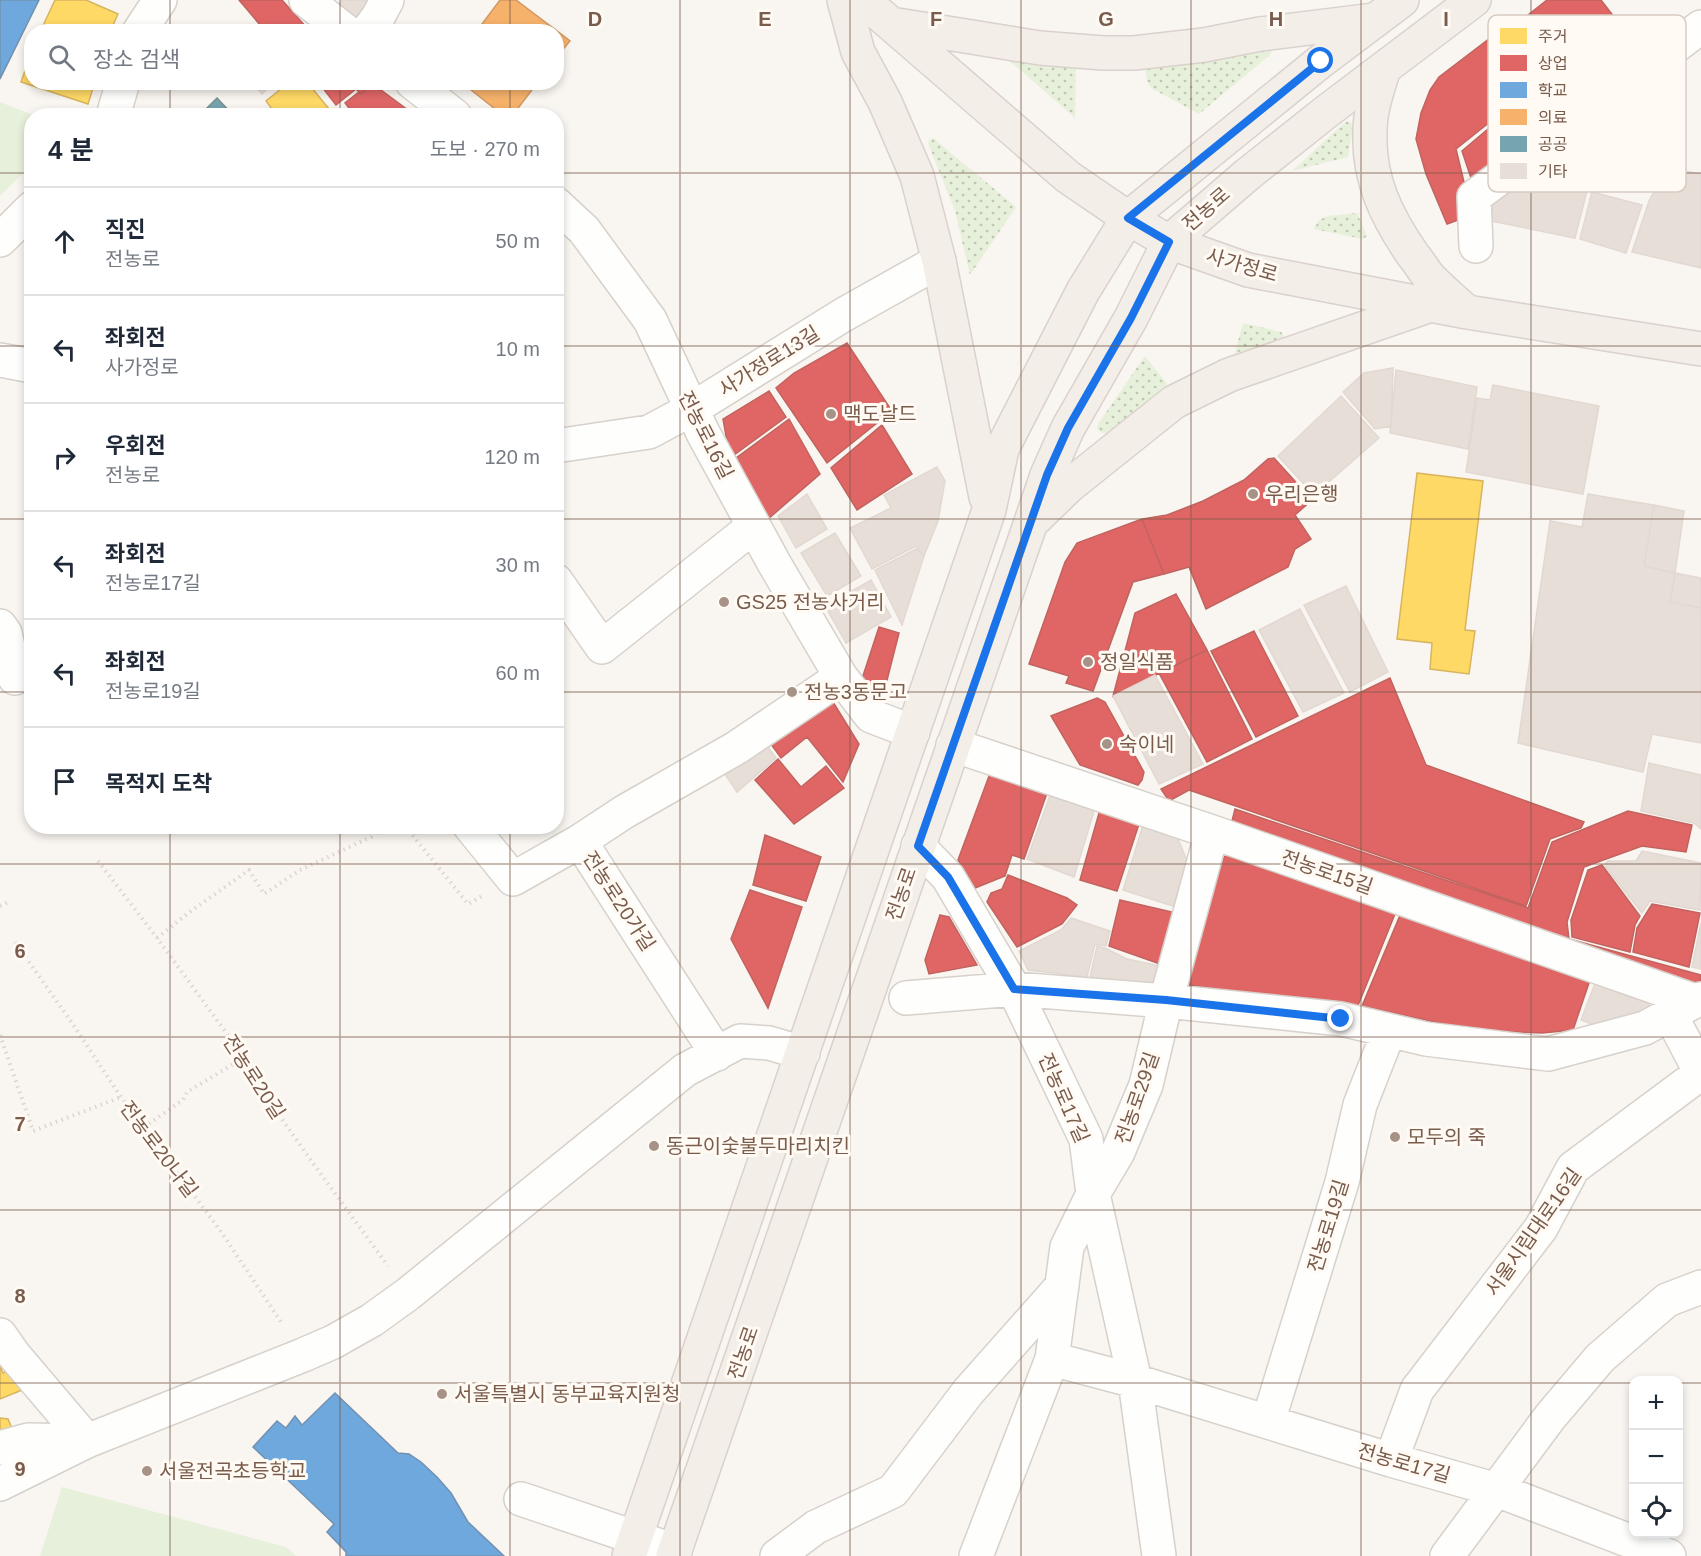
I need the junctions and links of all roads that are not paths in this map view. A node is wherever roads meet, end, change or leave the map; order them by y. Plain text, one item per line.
1 (160, 0) edge
2 (306, 0) edge
3 (387, 0) edge
4 (844, 0) edge
5 (863, 0) edge
6 (1402, 0) edge
7 (1474, 0) edge
8 (1376, 20) junction
9 (144, 24) edge
10 (337, 24) edge
11 (373, 24) edge
12 (891, 24) junction
13 (1701, 27) edge
14 (1686, 38) edge
15 (1384, 68) junction
16 (121, 90) edge
17 (422, 90) edge
18 (115, 108) edge
19 (444, 108) edge
20 (1488, 187) edge
21 (564, 211) edge
22 (24, 216) edge
23 (1128, 218) junction
24 (0, 240) edge
25 (1169, 242) junction
26 (1476, 246) dead end
27 (939, 261) junction
28 (1430, 306) junction
29 (1467, 312) junction
30 (1701, 349) edge
31 (0, 360) edge
32 (24, 364) edge
33 (692, 409) junction
34 (564, 445) edge
35 (988, 510) junction
36 (1031, 522) junction
37 (754, 526) junction
38 (564, 592) edge
39 (0, 626) edge
40 (841, 677) junction
41 (16, 678) edge
42 (913, 732) junction
43 (953, 746) junction
44 (1212, 832) junction
45 (476, 834) edge
46 (580, 841) junction
47 (918, 846) junction
48 (1014, 989) junction
49 (906, 998) dead end
50 (1166, 1000) junction
51 (1689, 1005) edge
52 (1389, 1030) junction
53 (803, 1053) junction
54 (717, 1054) junction
55 (1701, 1073) edge
56 (1093, 1194) junction
57 (1062, 1286) junction
58 (1701, 1287) edge
59 (0, 1335) edge
60 (1052, 1359) junction
61 (1135, 1381) junction
62 (1268, 1422) junction
63 (87, 1441) junction
64 (0, 1449) edge
65 (1391, 1460) junction
66 (0, 1484) edge
67 (1497, 1490) junction
68 (521, 1499) dead end
69 (632, 1547) edge
70 (674, 1553) edge
71 (777, 1556) edge
72 (976, 1556) edge
73 (1159, 1556) edge
74 (1448, 1556) edge
75 (1670, 1556) edge

1 - 9 street
2 - 10 street
3 - 11 street
4 - 27 main road
5 - 12 main road, 사가정로
6 - 8 main road, 전농로
7 - 15 main road, 전농로
8 - 12 main road
8 - 23 main road, 전농로
12 - 23 main road, 사가정로
13 - 14 street
15 - 25 main road, 전농로
15 - 29 main road
16 - 18 street
17 - 19 street
20 - 26 street
21 - 33 street, 전농로16길
22 - 24 street
23 - 25 main road, 사가정로
23 - 35 main road, 전농로
25 - 28 main road, 사가정로
25 - 36 main road, 전농로
27 - 33 street, 사가정로13길
27 - 35 main road
28 - 29 main road, 사가정로
28 - 36 main road
29 - 30 main road, 사가정로
31 - 32 street
33 - 34 street, 사가정로13길
33 - 37 street, 전농로16길
35 - 42 main road, 전농로
36 - 43 main road, 전농로
37 - 38 street
37 - 40 street, 전농로16길
39 - 41 street
40 - 42 street, 전농로16길
40 - 46 street
42 - 53 main road, 전농로
43 - 44 street, 전농로15길
43 - 47 main road, 전농로
44 - 50 street, 전농로29길
44 - 51 street, 전농로15길
45 - 46 street, 전농로20가길
46 - 54 street, 전농로20가길
47 - 48 street, 전농로17길
47 - 70 main road, 전농로
48 - 49 street
48 - 50 street
48 - 56 street, 전농로17길
50 - 52 street
50 - 56 street, 전농로29길
51 - 52 street
51 - 55 street
52 - 62 street, 전농로19길
53 - 54 street
53 - 69 main road, 전농로
54 - 63 street
55 - 65 street, 서울시립대로16길
56 - 57 street, 전농로29길
56 - 61 street, 전농로17길
57 - 60 street, 전농로29길
57 - 71 street
58 - 67 street
59 - 63 street
60 - 61 street
60 - 72 street, 전농로29길
61 - 62 street, 전농로17길
61 - 73 street, 전농로17길
62 - 65 street, 전농로17길
63 - 64 street
63 - 66 street
65 - 67 street, 전농로17길
67 - 74 street
67 - 75 street, 전농로17길
68 - 69 street
69 - 70 street

